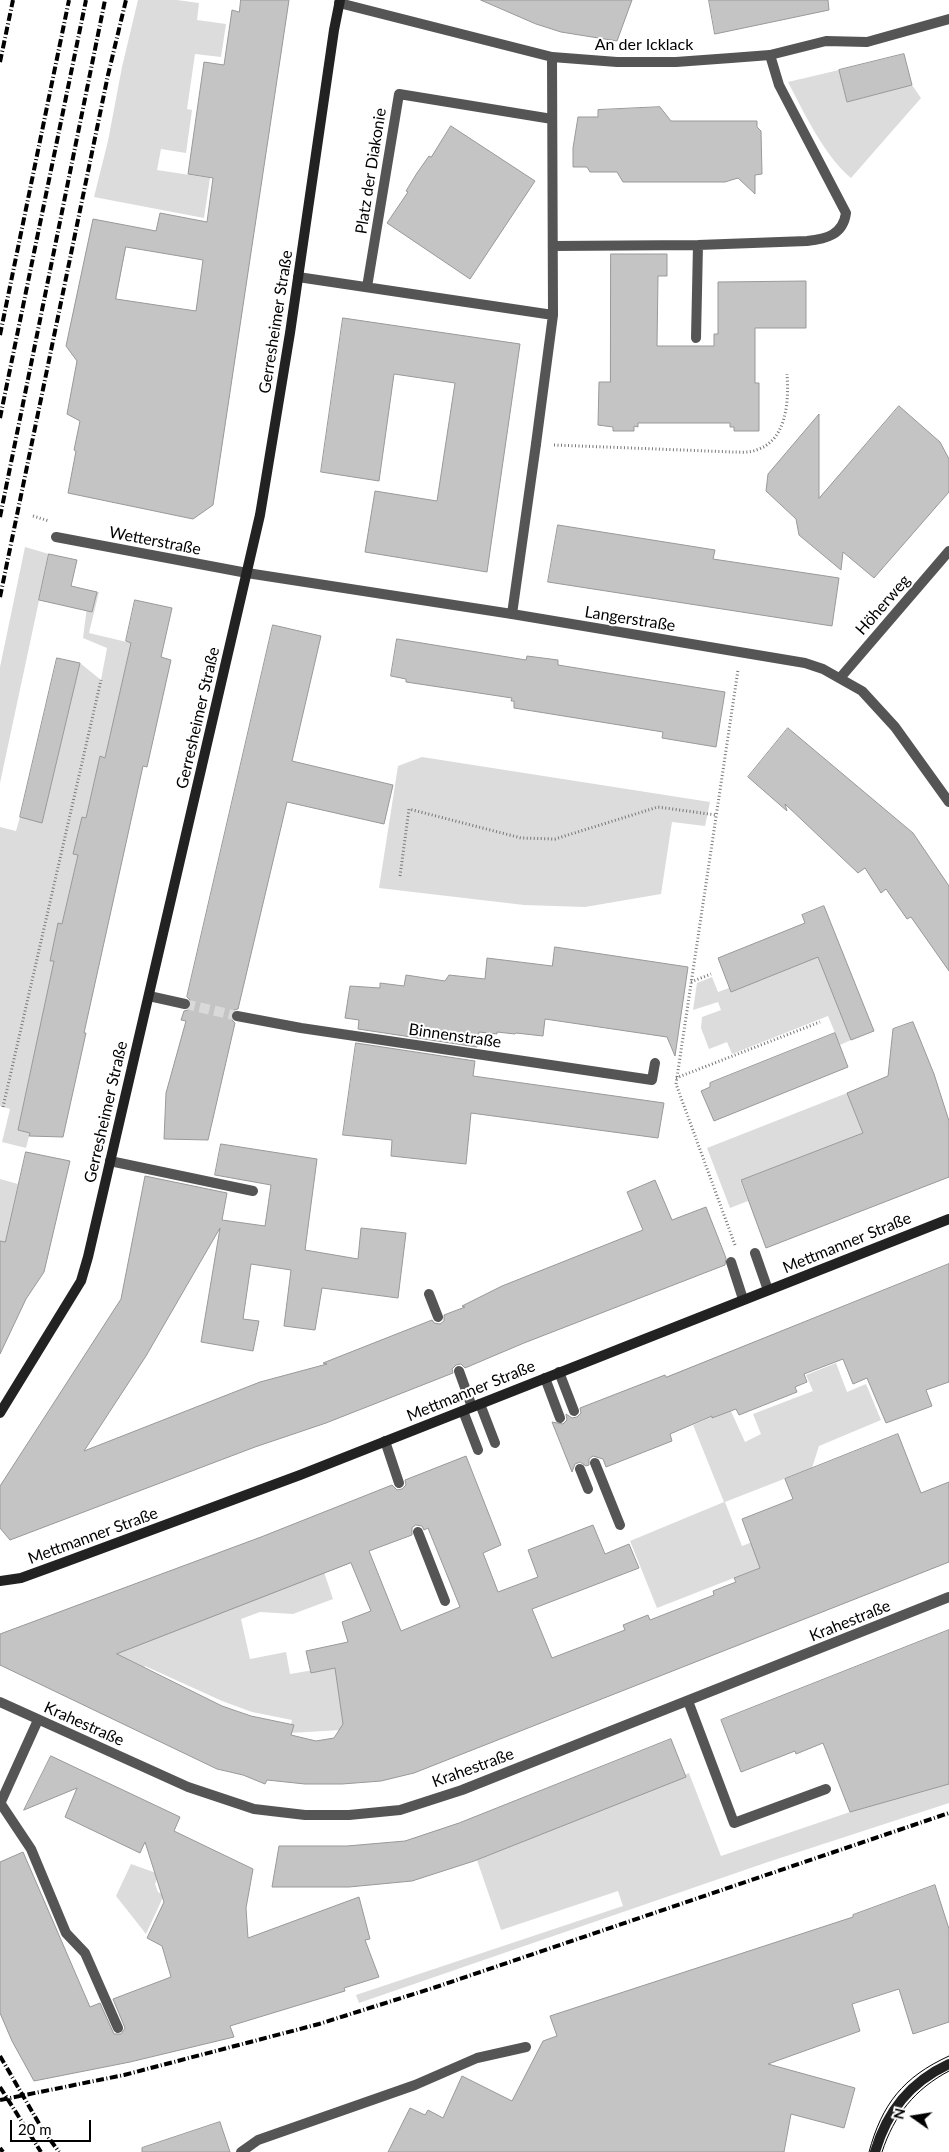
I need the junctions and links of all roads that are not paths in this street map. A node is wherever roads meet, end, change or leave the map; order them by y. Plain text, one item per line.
1 (340, 2) edge
2 (949, 18) edge
3 (770, 55) junction
4 (552, 57) junction
5 (552, 119) junction
6 (698, 245) junction
7 (553, 246) junction
8 (298, 277) junction
9 (367, 287) junction
10 (553, 315) junction
11 (696, 338) dead end
12 (56, 537) dead end
13 (949, 551) edge
14 (247, 573) junction
15 (512, 614) junction
16 (840, 678) junction
17 (949, 802) edge
18 (149, 996) junction
19 (185, 1004) tunnel mouth
20 (237, 1016) tunnel mouth
21 (655, 1063) dead end
22 (110, 1161) junction
23 (253, 1190) dead end
24 (949, 1219) edge
25 (755, 1253) dead end
26 (731, 1262) dead end
27 (768, 1290) junction
28 (429, 1294) dead end
29 (742, 1299) junction
30 (438, 1317) dead end
31 (459, 1371) dead end
32 (559, 1372) junction
33 (545, 1378) junction
34 (472, 1407) junction
35 (574, 1411) dead end
36 (0, 1413) edge
37 (560, 1418) dead end
38 (385, 1442) junction
39 (495, 1443) dead end
40 (478, 1450) dead end
41 (595, 1463) dead end
42 (580, 1469) dead end
43 (399, 1483) dead end
44 (588, 1489) dead end
45 (620, 1525) dead end
46 (418, 1532) dead end
47 (0, 1581) edge
48 (949, 1597) edge
49 (446, 1601) dead end
50 (0, 1702) edge
51 (688, 1702) junction
52 (38, 1720) junction
53 (826, 1790) dead end
54 (1, 1804) edge
55 (118, 2028) dead end
56 (526, 2047) dead end
57 (949, 2064) edge
58 (242, 2152) edge
59 (875, 2152) edge

1 - 4 street, An der Icklack
1 - 8 street, Gerresheimer Straße
2 - 3 street, An der Icklack
3 - 4 street, An der Icklack
3 - 6 street
4 - 5 street
5 - 7 street
5 - 9 street, Platz der Diakonie
6 - 7 street
6 - 11 street
7 - 10 street
8 - 9 street
8 - 14 street, Gerresheimer Straße
9 - 10 street
10 - 15 street
12 - 14 street, Wetterstraße
13 - 16 street, Höherweg
14 - 15 street, Langerstraße
14 - 18 street, Gerresheimer Straße
15 - 16 street, Langerstraße
16 - 17 street, Langerstraße
18 - 19 street
18 - 22 street, Gerresheimer Straße
20 - 21 street, Binnenstraße
22 - 23 street
22 - 36 street, Gerresheimer Straße
24 - 27 street, Mettmanner Straße
25 - 27 street
26 - 29 street
27 - 29 street, Mettmanner Straße
28 - 30 street
29 - 32 street, Mettmanner Straße
31 - 34 street
32 - 33 street, Mettmanner Straße
32 - 35 street
33 - 34 street, Mettmanner Straße
33 - 37 street
34 - 38 street, Mettmanner Straße
34 - 39 street
34 - 40 street
38 - 43 street
38 - 47 street, Mettmanner Straße
41 - 45 street
42 - 44 street
46 - 49 street
48 - 51 street, Krahestraße
50 - 52 street, Krahestraße
51 - 52 street, Krahestraße
51 - 53 street
52 - 54 street
54 - 55 street
56 - 58 street
57 - 59 street

